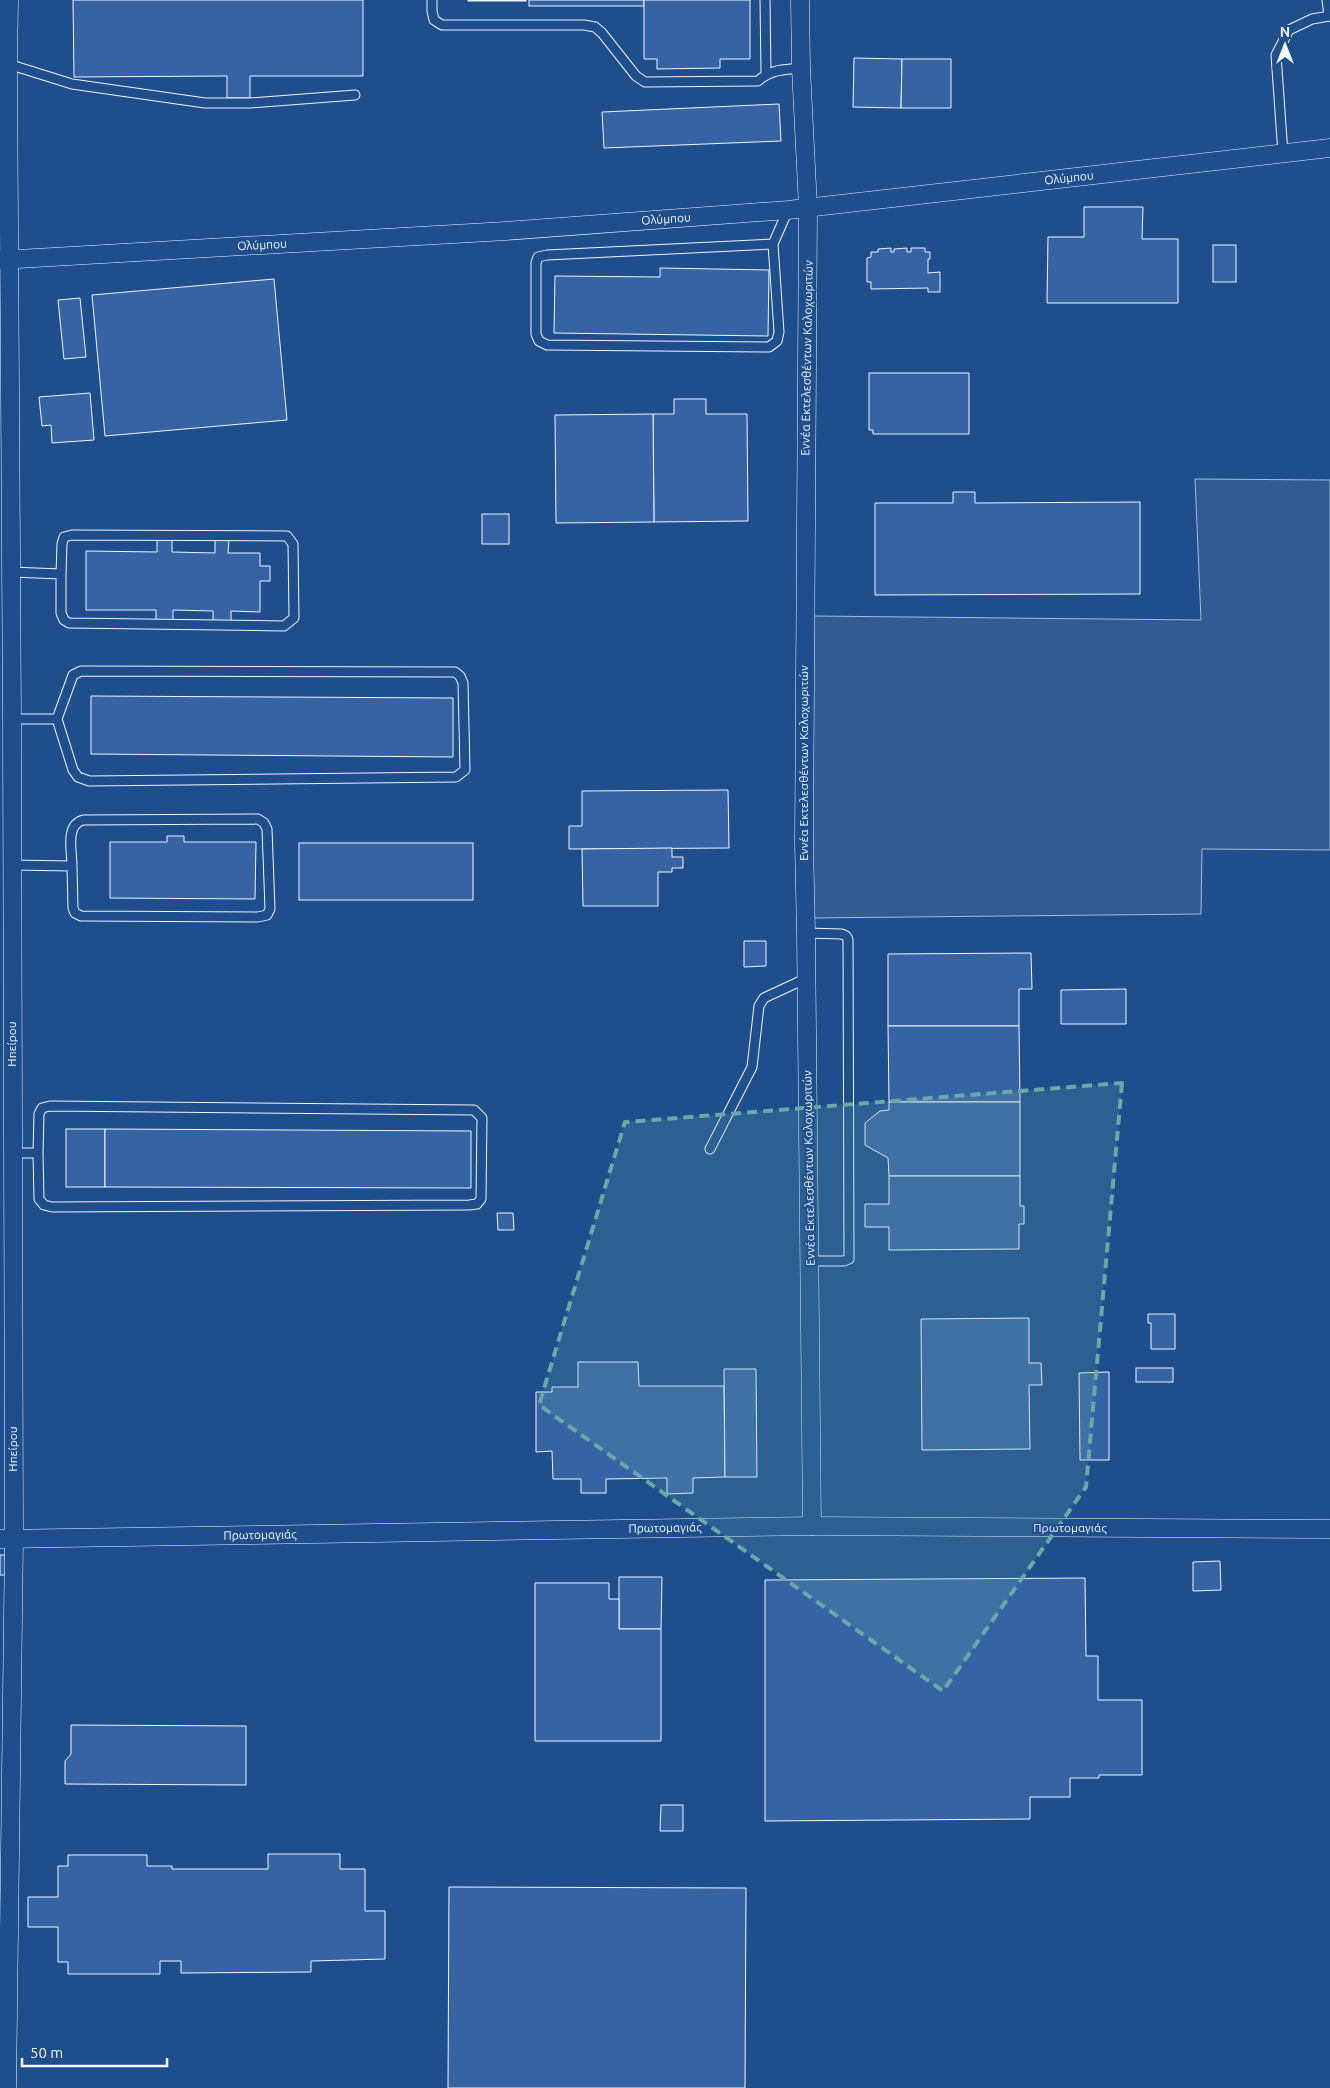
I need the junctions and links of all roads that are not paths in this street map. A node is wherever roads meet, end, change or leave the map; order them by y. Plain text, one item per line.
1 (10, 0) edge
2 (432, 0) edge
3 (765, 0) edge
4 (800, 0) edge
5 (1327, 0) edge
6 (1329, 16) edge
7 (8, 64) junction
8 (801, 68) junction
9 (766, 73) junction
10 (355, 95) dead end
11 (1330, 148) edge
12 (1283, 155) junction
13 (808, 207) junction
14 (788, 210) junction
15 (774, 244) junction
16 (4, 260) edge
17 (10, 572) junction
18 (61, 574) junction
19 (12, 719) junction
20 (57, 719) junction
21 (6, 807) edge
22 (12, 865) junction
23 (72, 866) junction
24 (806, 933) junction
25 (807, 978) junction
26 (710, 1149) dead end
27 (12, 1153) junction
28 (38, 1154) junction
29 (810, 1261) junction
30 (812, 1526) junction
31 (1330, 1529) edge
32 (7, 1539) edge
33 (7, 2088) edge

1 - 7 street, Ηπείρου
2 - 9 lane
3 - 9 lane
4 - 8 street, Εννέα Εκτελεσθέντων Καλοχωριτών
5 - 6 lane
6 - 12 lane
7 - 10 lane
7 - 16 street, Ηπείρου
8 - 9 lane
8 - 13 street, Εννέα Εκτελεσθέντων Καλοχωριτών
11 - 12 street, Ολύμπου
12 - 13 street, Ολύμπου
13 - 14 street, Ολύμπου
13 - 24 street, Εννέα Εκτελεσθέντων Καλοχωριτών
14 - 15 lane
14 - 16 street, Ολύμπου
15 - 15 lane
16 - 17 street, Ηπείρου
17 - 18 lane
17 - 19 street, Ηπείρου
18 - 18 lane
19 - 20 lane
19 - 21 street, Ηπείρου
20 - 20 lane
21 - 22 street, Ηπείρου
22 - 23 lane
22 - 27 street, Ηπείρου
23 - 23 lane
24 - 25 street, Εννέα Εκτελεσθέντων Καλοχωριτών
24 - 29 lane
25 - 26 lane
25 - 29 street, Εννέα Εκτελεσθέντων Καλοχωριτών
27 - 28 lane
27 - 32 street, Ηπείρου
28 - 28 lane
29 - 30 street, Εννέα Εκτελεσθέντων Καλοχωριτών
30 - 31 street, Πρωτομαγιάς
30 - 32 street, Πρωτομαγιάς
32 - 33 street, Ηπείρου

